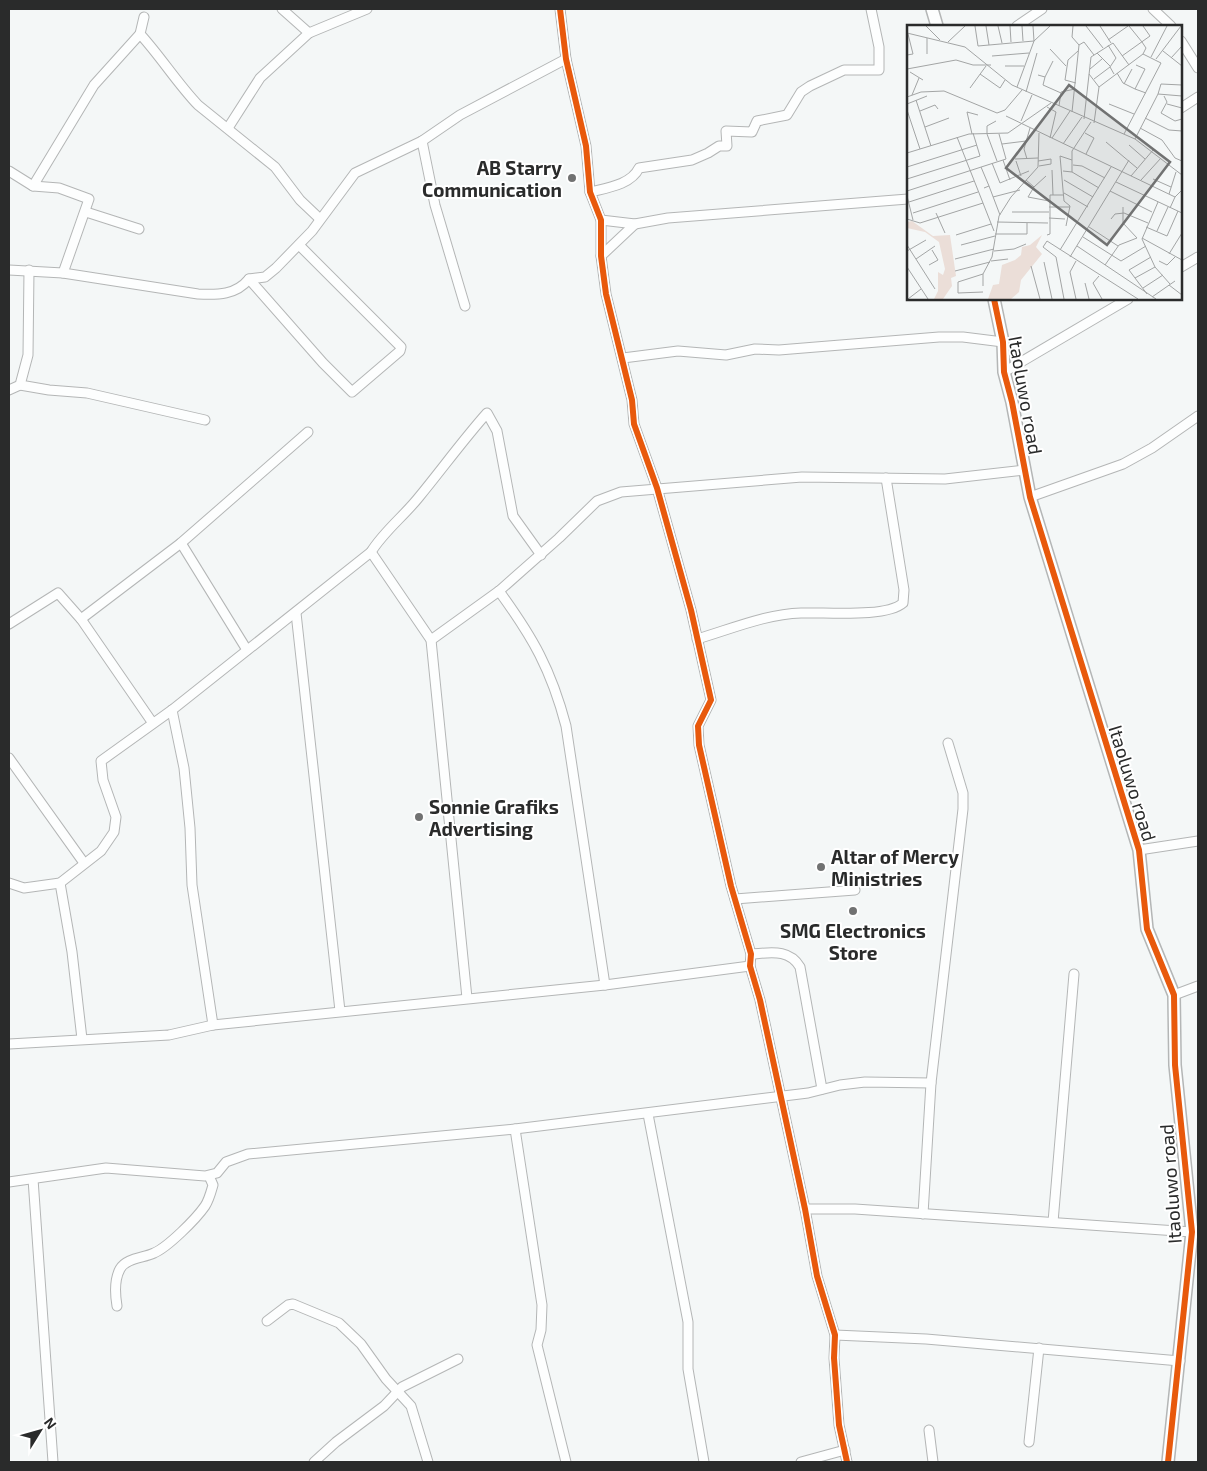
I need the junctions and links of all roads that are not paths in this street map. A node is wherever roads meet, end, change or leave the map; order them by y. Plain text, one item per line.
1 (282, 9) edge
2 (367, 9) edge
3 (560, 9) edge
4 (871, 9) edge
5 (932, 9) edge
6 (1042, 9) edge
7 (1153, 9) edge
8 (144, 17) dead end
9 (937, 25) edge
10 (1019, 25) edge
11 (1169, 25) edge
12 (309, 33) junction
13 (140, 34) junction
14 (1182, 43) edge
15 (566, 59) junction
16 (1198, 68) edge
17 (1198, 97) edge
18 (1182, 107) edge
19 (228, 128) junction
20 (422, 140) junction
21 (9, 170) edge
22 (33, 186) junction
23 (590, 192) junction
24 (907, 198) edge
25 (86, 212) junction
26 (320, 219) junction
27 (602, 220) junction
28 (634, 224) junction
29 (139, 229) dead end
30 (299, 245) junction
31 (601, 256) junction
32 (1198, 257) edge
33 (1182, 266) edge
34 (9, 270) edge
35 (29, 270) junction
36 (63, 273) junction
37 (249, 279) junction
38 (994, 300) edge
39 (1126, 300) edge
40 (465, 306) dead end
41 (1003, 342) junction
42 (623, 358) junction
43 (1004, 372) junction
44 (20, 385) junction
45 (9, 390) edge
46 (1198, 416) edge
47 (205, 420) dead end
48 (308, 432) dead end
49 (1024, 470) junction
50 (886, 478) junction
51 (657, 488) junction
52 (1030, 497) junction
53 (181, 543) junction
54 (371, 552) junction
55 (541, 555) junction
56 (499, 591) junction
57 (296, 613) junction
58 (81, 619) junction
59 (9, 624) edge
60 (697, 639) junction
61 (431, 640) junction
62 (247, 650) junction
63 (172, 710) junction
64 (152, 722) junction
65 (948, 743) dead end
66 (9, 758) edge
67 (1198, 841) edge
68 (1139, 850) junction
69 (84, 863) junction
70 (9, 883) edge
71 (60, 883) junction
72 (855, 890) dead end
73 (735, 899) junction
74 (750, 954) junction
75 (750, 966) junction
76 (1074, 974) dead end
77 (605, 985) junction
78 (1198, 986) edge
79 (1174, 995) junction
80 (468, 998) junction
81 (340, 1011) junction
82 (212, 1026) junction
83 (82, 1039) junction
84 (9, 1044) edge
85 (931, 1083) junction
86 (822, 1089) junction
87 (780, 1096) junction
88 (648, 1114) junction
89 (515, 1129) junction
90 (209, 1176) junction
91 (33, 1179) junction
92 (9, 1182) edge
93 (805, 1209) junction
94 (922, 1214) junction
95 (1053, 1222) junction
96 (1192, 1232) junction
97 (117, 1306) dead end
98 (267, 1321) dead end
99 (835, 1336) junction
100 (1039, 1348) junction
101 (458, 1359) dead end
102 (1180, 1362) junction
103 (398, 1391) junction
104 (929, 1430) dead end
105 (1029, 1442) dead end
106 (845, 1450) junction
107 (53, 1462) edge
108 (314, 1462) edge
109 (428, 1462) edge
110 (566, 1462) edge
111 (704, 1462) edge
112 (801, 1462) edge
113 (847, 1462) edge
114 (933, 1462) edge
115 (1168, 1462) edge

1 - 12 street
2 - 12 street
3 - 15 street
4 - 23 street
5 - 9 street
6 - 10 street
7 - 11 street
8 - 13 street
12 - 19 street
13 - 19 street
13 - 22 street
14 - 16 street
15 - 20 street
15 - 23 street
17 - 18 street
19 - 26 street
20 - 26 street
20 - 40 street
21 - 22 street
22 - 25 street
23 - 27 street
24 - 28 street
25 - 29 street
25 - 36 street
26 - 30 street
27 - 28 street
27 - 31 street
28 - 31 street
30 - 37 street
30 - 37 street
31 - 42 street
32 - 33 street
34 - 35 street
35 - 36 street
35 - 44 street
36 - 37 street
38 - 41 street, Itaoluwo road
39 - 43 street
41 - 42 street
41 - 43 street, Itaoluwo road
42 - 51 street
43 - 49 street, Itaoluwo road
44 - 45 street
44 - 47 street
46 - 52 street
48 - 53 street
49 - 50 street
49 - 52 street, Itaoluwo road
50 - 51 street
50 - 60 street
51 - 55 street
51 - 60 street
52 - 68 street, Itaoluwo road
53 - 58 street
53 - 62 street
54 - 55 street
54 - 57 street
54 - 61 street
55 - 56 street
56 - 61 street
56 - 77 street
57 - 62 street
57 - 81 street
58 - 59 street
58 - 64 street
60 - 73 street
61 - 80 street
62 - 63 street
63 - 64 street
63 - 82 street
64 - 69 street
65 - 85 street
66 - 69 street
67 - 68 street
68 - 79 street, Itaoluwo road
69 - 71 street
70 - 71 street
71 - 83 street
72 - 73 street
73 - 74 street
74 - 75 street
74 - 86 street
75 - 77 street
75 - 87 street
76 - 95 street
77 - 80 street
78 - 79 street
79 - 96 street, Itaoluwo road
80 - 81 street
81 - 82 street
82 - 83 street
83 - 84 street
85 - 86 street
85 - 94 street
86 - 87 street
87 - 88 street
87 - 93 street
88 - 89 street
88 - 111 street
89 - 90 street
89 - 110 street
90 - 91 street
90 - 97 street
91 - 92 street
91 - 107 street
93 - 94 street
93 - 99 street
94 - 95 street
95 - 96 street
96 - 102 street, Itaoluwo road
98 - 103 street
99 - 100 street
99 - 106 street
100 - 102 street
100 - 105 street
101 - 103 street
102 - 115 street, Itaoluwo road
103 - 108 street
103 - 109 street
104 - 114 street
106 - 112 street
106 - 113 street

